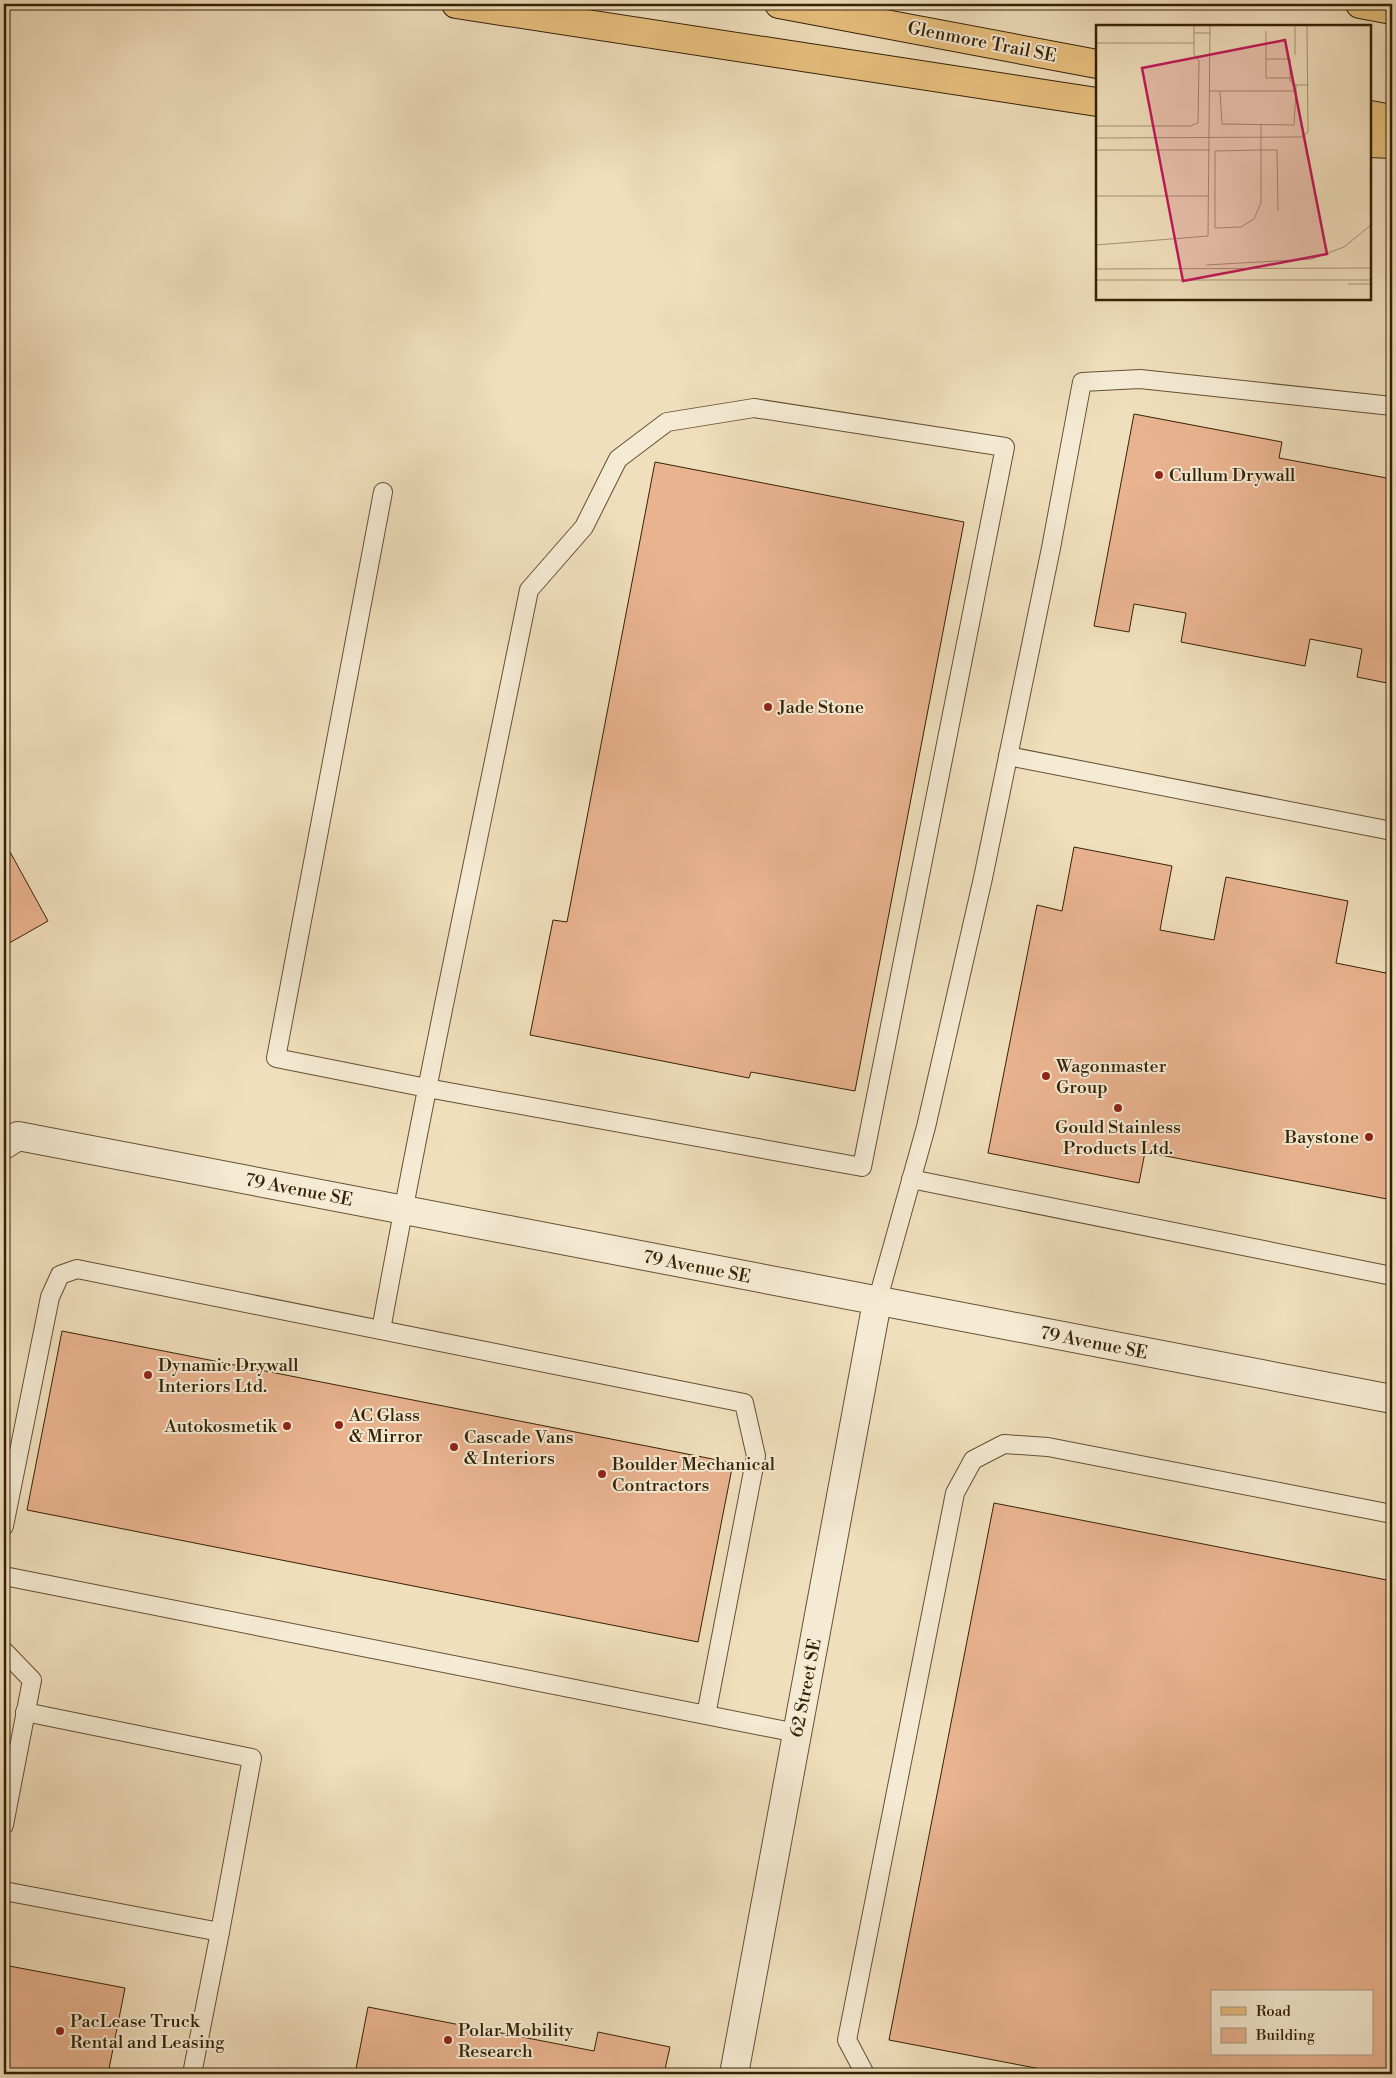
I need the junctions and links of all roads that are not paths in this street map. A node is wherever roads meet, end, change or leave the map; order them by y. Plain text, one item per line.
1 (456, 4) edge
2 (779, 4) edge
3 (1360, 4) edge
4 (1392, 10) edge
5 (1096, 64) edge
6 (1096, 102) edge
7 (1371, 115) edge
8 (1392, 119) edge
9 (1371, 142) edge
10 (1392, 144) edge
11 (1392, 406) edge
12 (384, 492) dead end
13 (1008, 756) junction
14 (1392, 831) edge
15 (427, 1088) junction
16 (4, 1145) edge
17 (911, 1179) junction
18 (403, 1210) junction
19 (1392, 1276) edge
20 (877, 1302) junction
21 (381, 1330) junction
22 (1392, 1399) edge
23 (1392, 1514) edge
24 (4, 1526) edge
25 (4, 1576) edge
26 (4, 1651) edge
27 (25, 1712) junction
28 (706, 1715) junction
29 (797, 1733) junction
30 (4, 1825) edge
31 (4, 1890) edge
32 (220, 1932) junction
33 (192, 2074) edge
34 (734, 2074) edge
35 (865, 2074) edge

1 - 6 main road
2 - 5 main road, Glenmore Trail SE
3 - 4 main road
7 - 8 main road
9 - 10 main road
11 - 13 lane
12 - 15 lane
13 - 14 lane
13 - 17 lane
15 - 15 lane
15 - 18 lane
16 - 18 street, 79 Avenue SE
17 - 19 lane
17 - 20 lane
18 - 20 street, 79 Avenue SE
18 - 21 lane
20 - 22 street, 79 Avenue SE
20 - 29 street, 62 Street SE
21 - 24 lane
21 - 28 lane
23 - 35 lane
25 - 28 lane
26 - 27 lane
27 - 30 lane
27 - 32 lane
28 - 29 lane
29 - 34 street, 62 Street SE
31 - 32 lane
32 - 33 lane

